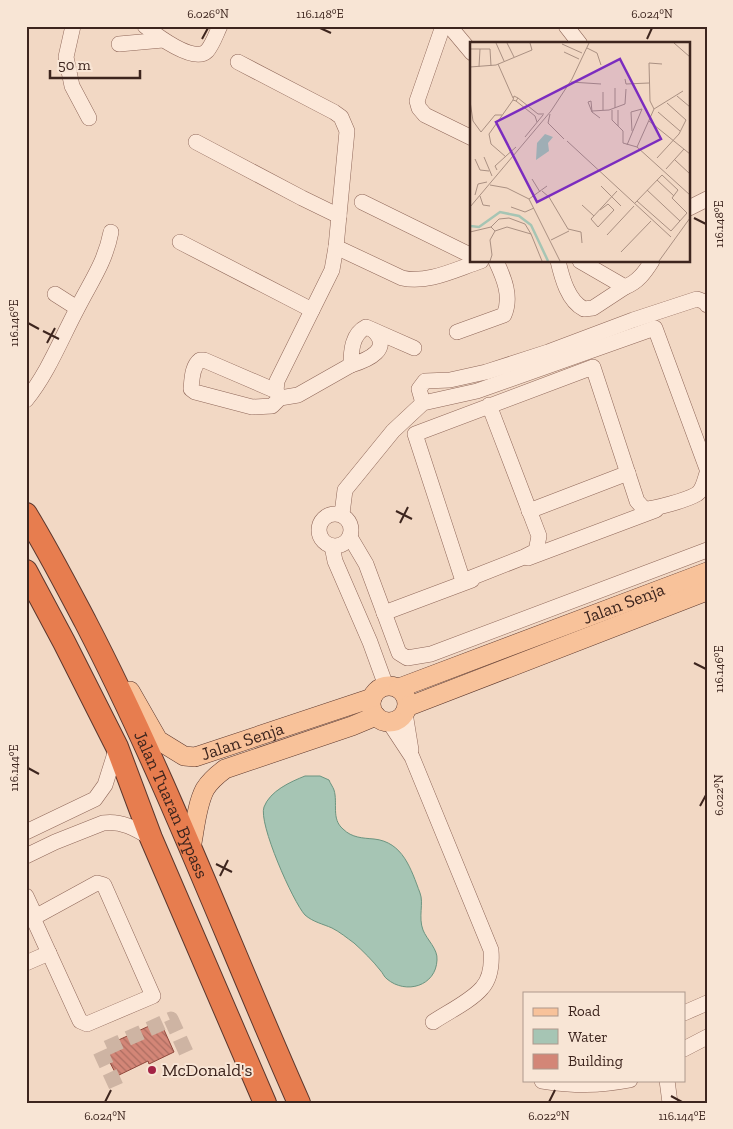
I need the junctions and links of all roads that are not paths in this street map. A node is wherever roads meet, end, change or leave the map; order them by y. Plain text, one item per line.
1 (72, 26) edge
2 (145, 26) edge
3 (220, 26) edge
4 (444, 26) edge
5 (566, 26) edge
6 (163, 40) junction
7 (578, 42) edge
8 (118, 44) dead end
9 (470, 51) edge
10 (238, 62) dead end
11 (88, 118) dead end
12 (470, 137) edge
13 (196, 142) dead end
14 (362, 202) dead end
15 (339, 216) junction
16 (110, 232) dead end
17 (180, 242) dead end
18 (336, 247) junction
19 (470, 255) edge
20 (478, 262) edge
21 (496, 262) edge
22 (558, 262) edge
23 (582, 262) edge
24 (648, 263) edge
25 (625, 287) junction
26 (55, 294) dead end
27 (707, 305) edge
28 (77, 308) junction
29 (312, 310) junction
30 (373, 330) junction
31 (457, 332) dead end
32 (414, 348) dead end
33 (351, 365) junction
34 (450, 380) junction
35 (278, 394) junction
36 (452, 396) junction
37 (26, 400) edge
38 (423, 403) junction
39 (489, 406) junction
40 (707, 469) edge
41 (628, 473) junction
42 (707, 473) edge
43 (707, 490) edge
44 (529, 511) junction
45 (26, 514) edge
46 (342, 514) junction
47 (350, 537) junction
48 (332, 546) junction
49 (707, 550) edge
50 (26, 571) edge
51 (707, 572) edge
52 (707, 591) edge
53 (384, 613) junction
54 (101, 652) junction
55 (390, 704) junction
56 (116, 747) junction
57 (26, 832) edge
58 (151, 838) junction
59 (192, 848) junction
60 (26, 856) edge
61 (26, 896) edge
62 (30, 916) edge
63 (49, 953) junction
64 (26, 963) edge
65 (251, 994) junction
66 (707, 1003) edge
67 (686, 1012) edge
68 (433, 1022) dead end
69 (707, 1037) edge
70 (686, 1048) edge
71 (542, 1082) dead end
72 (616, 1082) edge
73 (667, 1082) edge
74 (263, 1103) edge
75 (288, 1103) edge
76 (299, 1103) edge
77 (670, 1103) edge

1 - 11 street
2 - 6 street
3 - 6 street
4 - 9 street
4 - 12 street
5 - 7 street
6 - 8 street
10 - 15 street
13 - 15 street
14 - 19 street
15 - 18 street
16 - 28 street
17 - 29 street
18 - 20 street
18 - 29 street
21 - 31 street
22 - 25 street
23 - 25 street
24 - 25 street
26 - 28 street
27 - 34 street
28 - 37 street
29 - 35 street
30 - 32 street
30 - 33 street
30 - 33 street
33 - 35 street
34 - 36 street
34 - 38 street
35 - 35 street
36 - 38 street
36 - 40 street
38 - 46 street
39 - 41 street
39 - 44 street
39 - 44 street
41 - 42 street
41 - 44 street
43 - 53 street
45 - 54 highway, Jalan Tuaran Bypass
46 - 47 street
46 - 48 street
47 - 48 street
47 - 53 street
48 - 55 street
49 - 53 street
50 - 56 highway, Jalan Tuaran Bypass
51 - 55 main road, Jalan Senja
52 - 55 main road, Jalan Senja
54 - 55 main road, Jalan Senja
54 - 59 highway, Jalan Tuaran Bypass
55 - 59 main road, Jalan Senja
55 - 68 street
56 - 57 street
56 - 58 highway, Jalan Tuaran Bypass
58 - 60 street
58 - 74 highway, Jalan Tuaran Bypass
59 - 65 highway, Jalan Tuaran Bypass
61 - 62 street
62 - 63 street
62 - 63 street
63 - 64 street
65 - 75 highway
65 - 76 highway, Jalan Tuaran Bypass
66 - 67 street
69 - 70 street
71 - 72 street
73 - 77 street

